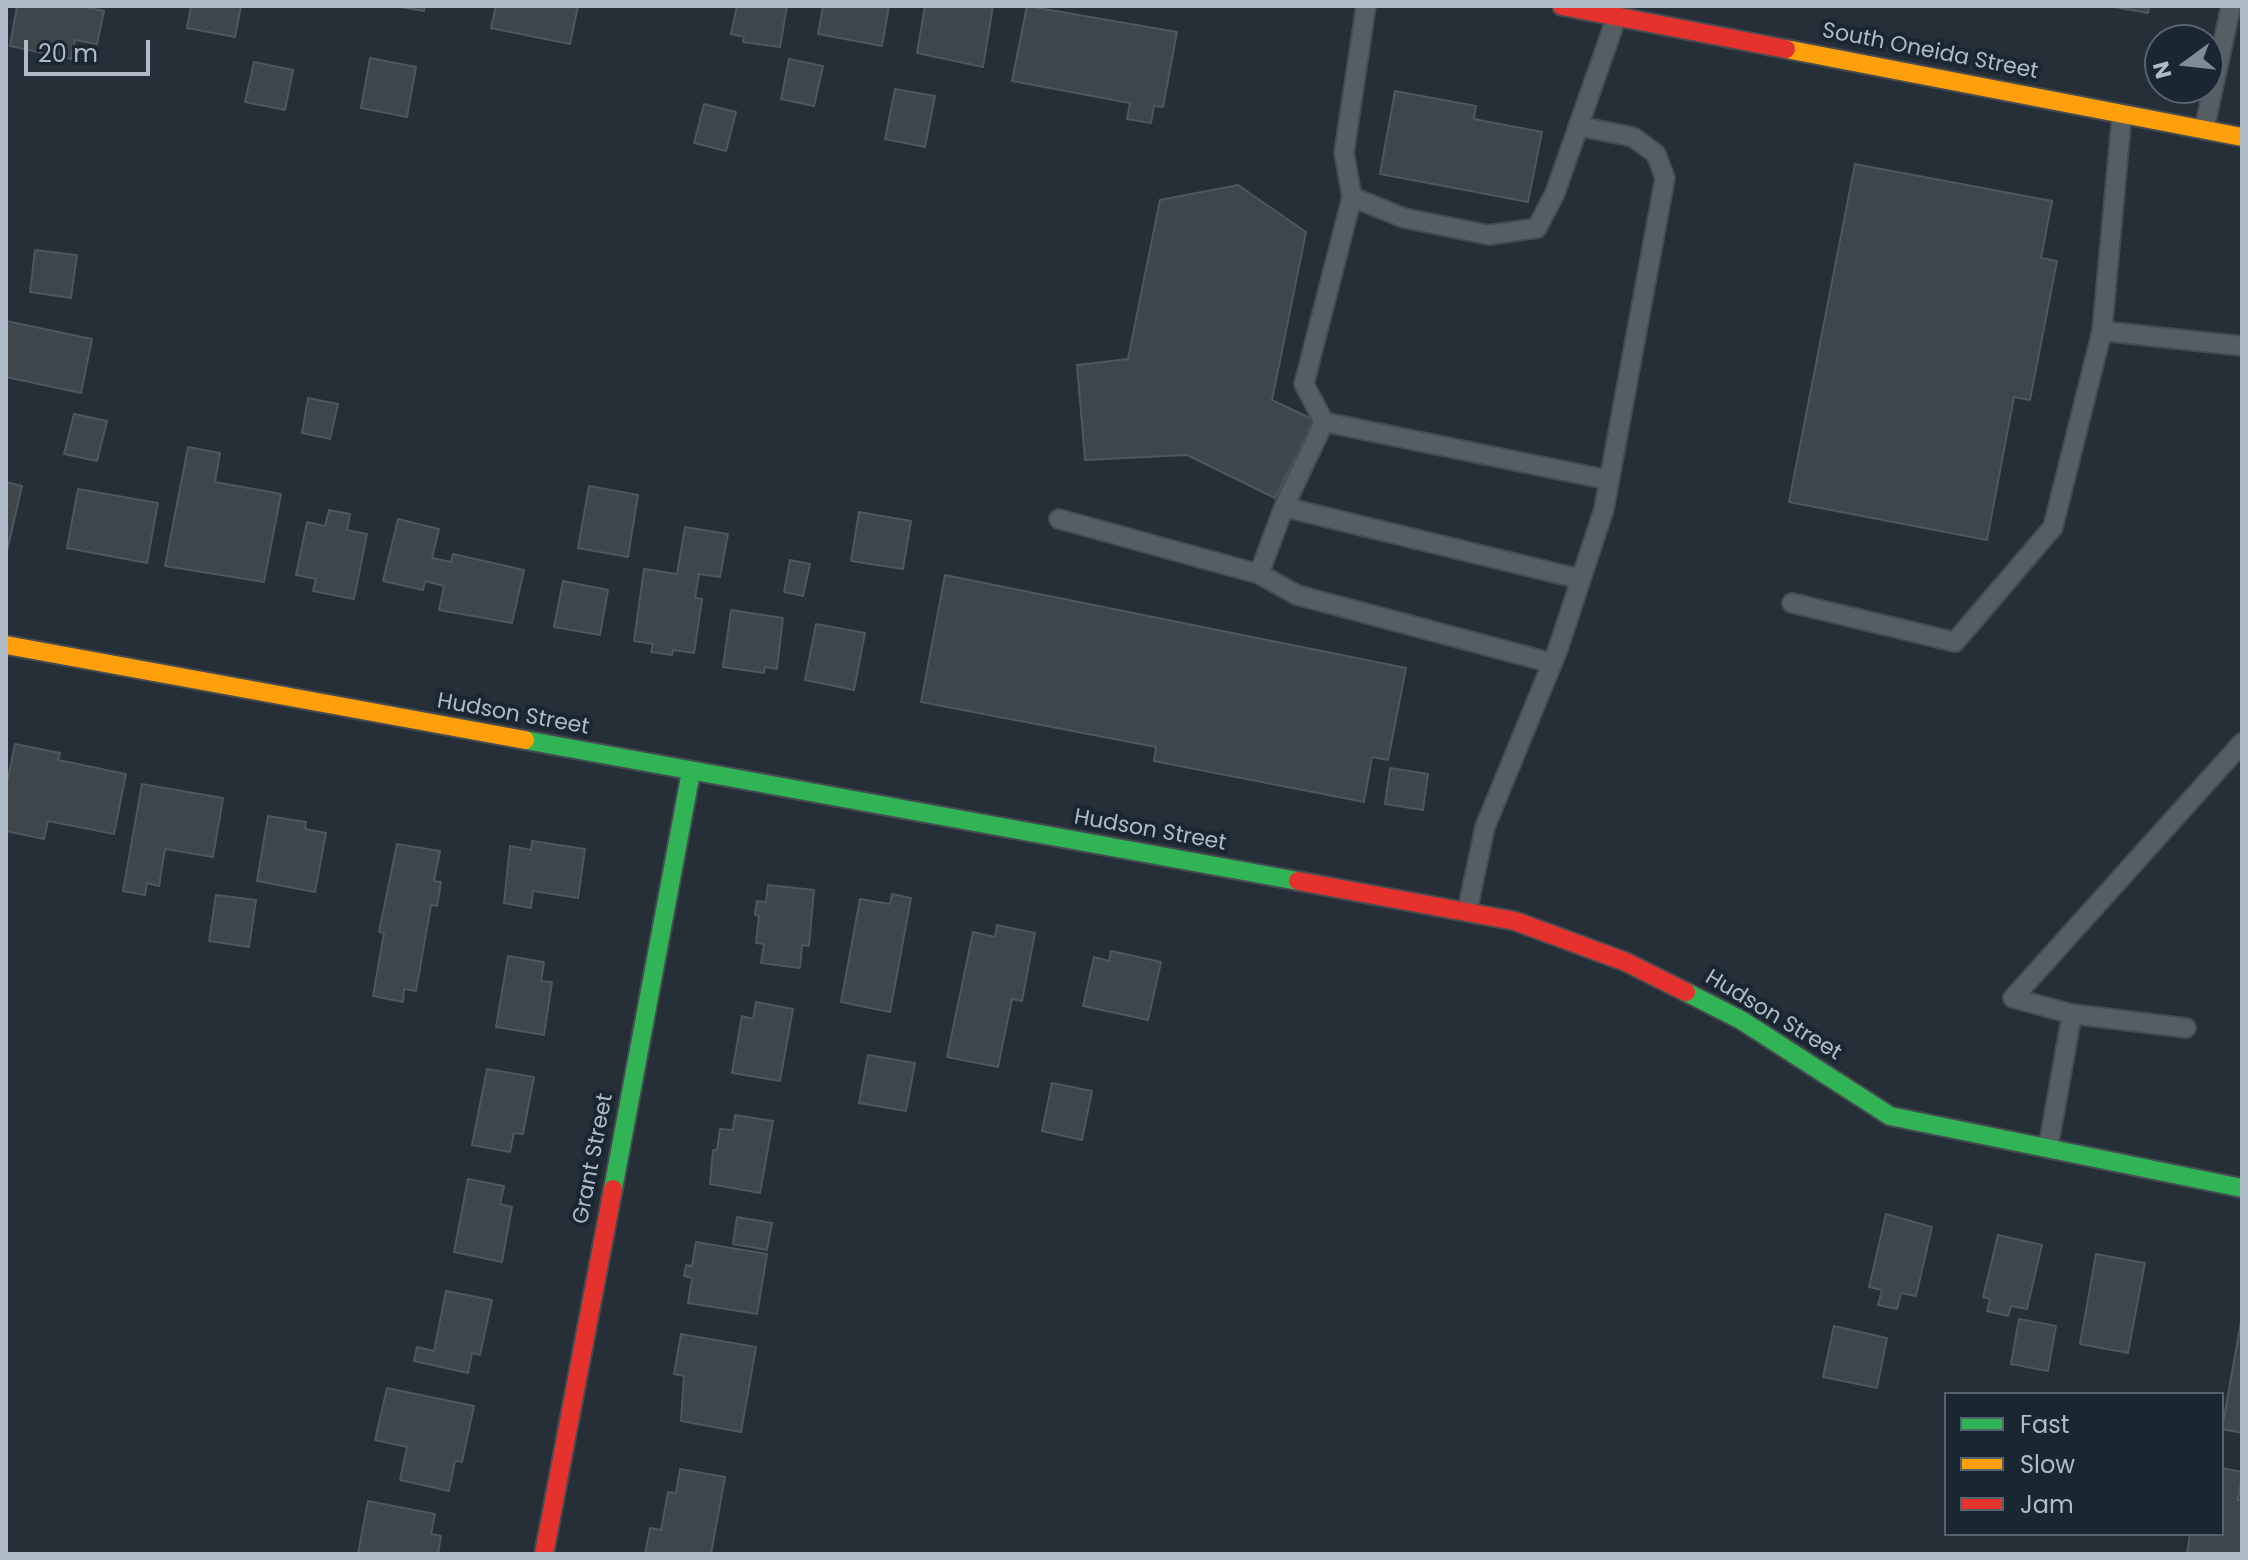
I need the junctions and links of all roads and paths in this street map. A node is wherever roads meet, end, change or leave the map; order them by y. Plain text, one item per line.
1 (1366, 6) edge
2 (1562, 6) edge
3 (2231, 6) edge
4 (1617, 16) junction
5 (2122, 114) junction
6 (1578, 126) junction
7 (2204, 130) junction
8 (2242, 137) edge
9 (1352, 197) junction
10 (2102, 331) junction
11 (2242, 346) edge
12 (1324, 422) junction
13 (1609, 480) junction
14 (1284, 507) junction
15 (1059, 519) dead end
16 (1259, 574) junction
17 (1580, 579) junction
18 (1792, 603) dead end
19 (6, 645) edge
20 (1552, 663) junction
21 (2242, 743) edge
22 (691, 772) junction
23 (1467, 912) junction
24 (2072, 1014) junction
25 (2186, 1028) dead end
26 (2048, 1148) junction
27 (2242, 1188) edge
28 (544, 1554) edge

1 - 9 lane
2 - 4 street, South Oneida Street
3 - 7 lane
4 - 5 street, South Oneida Street
4 - 6 lane
5 - 7 street, South Oneida Street
5 - 10 lane
6 - 9 lane
6 - 13 lane
7 - 8 street, South Oneida Street
9 - 12 lane
10 - 11 lane
10 - 18 lane
12 - 13 lane
12 - 14 lane
13 - 17 lane
14 - 16 lane
14 - 17 lane
15 - 16 lane
16 - 20 lane
17 - 20 lane
19 - 22 street, Hudson Street
20 - 23 lane
21 - 24 lane
22 - 23 street, Hudson Street
22 - 28 street, Grant Street
23 - 26 street, Hudson Street
24 - 25 lane
24 - 26 lane
26 - 27 street, Hudson Street

